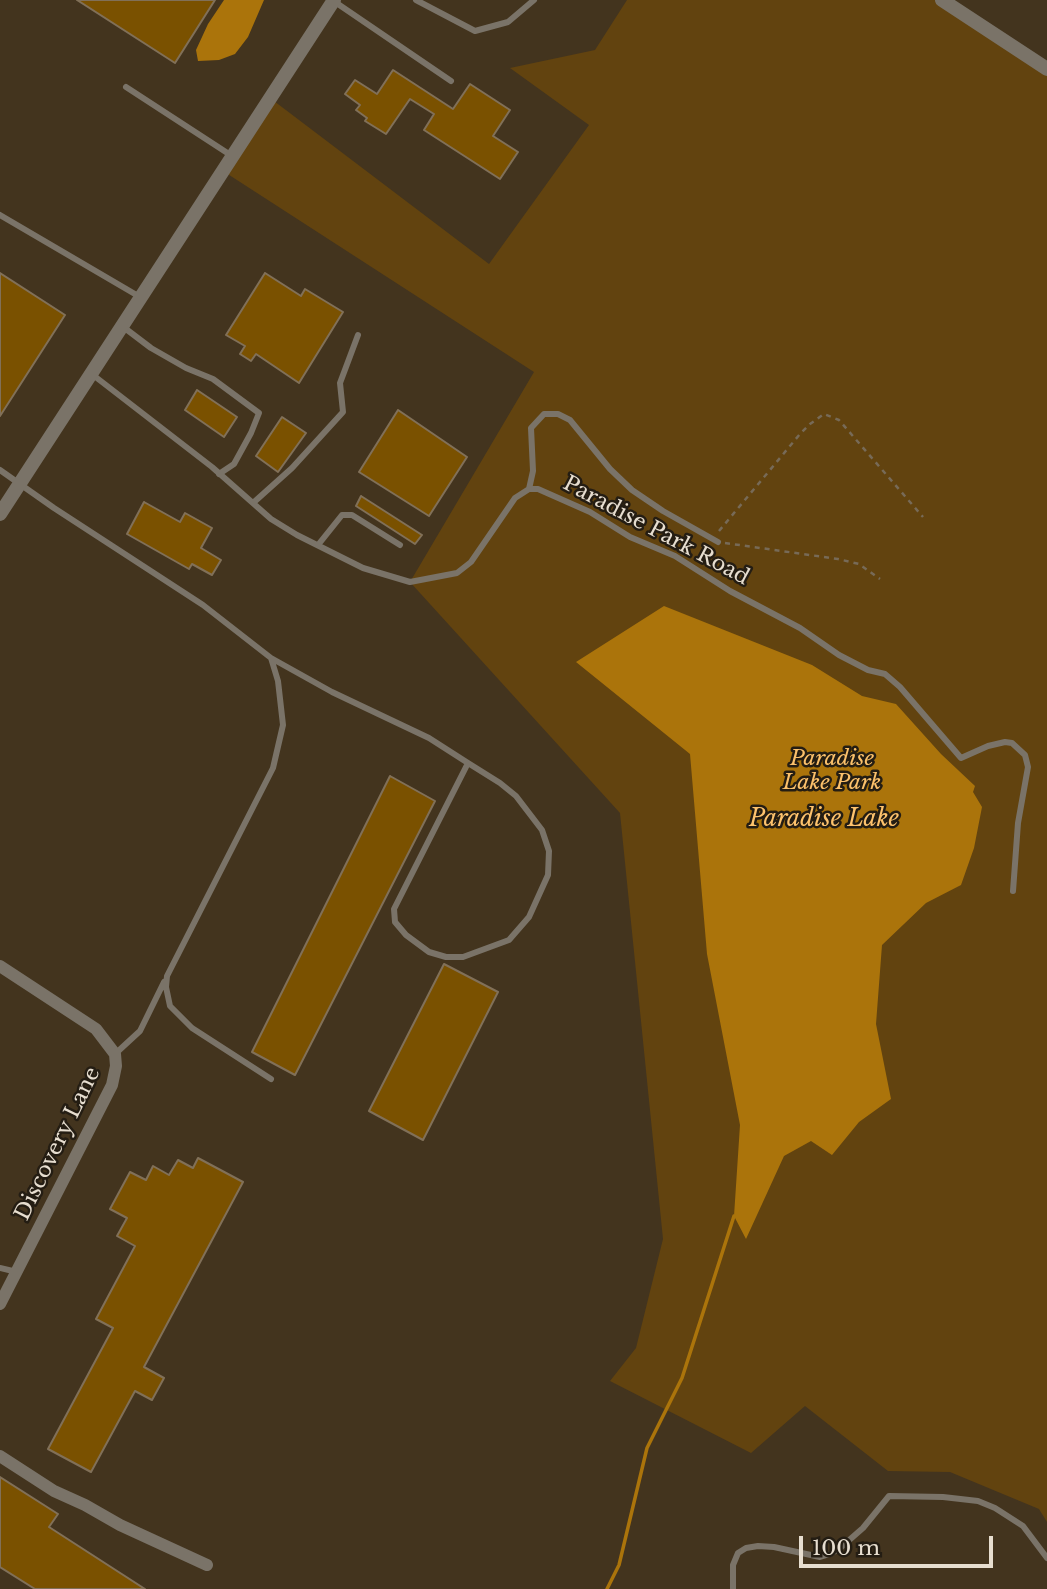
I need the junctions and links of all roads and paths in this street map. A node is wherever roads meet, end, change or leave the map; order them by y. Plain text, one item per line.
1 (416, 0) edge
2 (534, 0) edge
3 (942, 0) edge
4 (333, 1) edge
5 (1047, 69) edge
6 (451, 81) dead end
7 (126, 87) dead end
8 (232, 156) junction
9 (0, 215) edge
10 (141, 297) junction
11 (122, 326) junction
12 (358, 335) dead end
13 (91, 374) junction
14 (0, 470) edge
15 (219, 474) junction
16 (20, 484) junction
17 (529, 489) junction
18 (253, 503) junction
19 (0, 514) edge
20 (923, 517) dead end
21 (715, 541) junction
22 (318, 545) junction
23 (400, 545) dead end
24 (880, 579) dead end
25 (271, 658) junction
26 (468, 763) junction
27 (1013, 891) dead end
28 (0, 966) edge
29 (167, 976) junction
30 (115, 1054) junction
31 (271, 1079) dead end
32 (0, 1268) edge
33 (17, 1272) junction
34 (0, 1304) edge
35 (0, 1456) edge
36 (1047, 1558) edge
37 (207, 1565) dead end
38 (733, 1589) edge

1 - 2 lane
3 - 5 street
4 - 6 lane
4 - 8 street
7 - 8 lane
8 - 10 street
9 - 10 lane
10 - 11 street
11 - 13 street
11 - 15 lane
12 - 18 lane
13 - 15 lane, Paradise Park Road
13 - 16 street
14 - 16 lane
15 - 18 lane, Paradise Park Road
16 - 19 street
16 - 25 lane
17 - 21 lane
17 - 22 lane, Paradise Park Road
17 - 27 lane, Paradise Park Road
18 - 22 lane, Paradise Park Road
20 - 21 path
21 - 24 path
22 - 23 lane
25 - 26 lane
25 - 29 lane
26 - 26 lane
28 - 30 street, Discovery Lane
29 - 30 lane
29 - 31 lane
30 - 33 street, Discovery Lane
32 - 33 lane
33 - 34 street, Discovery Lane
35 - 37 street
36 - 38 lane

